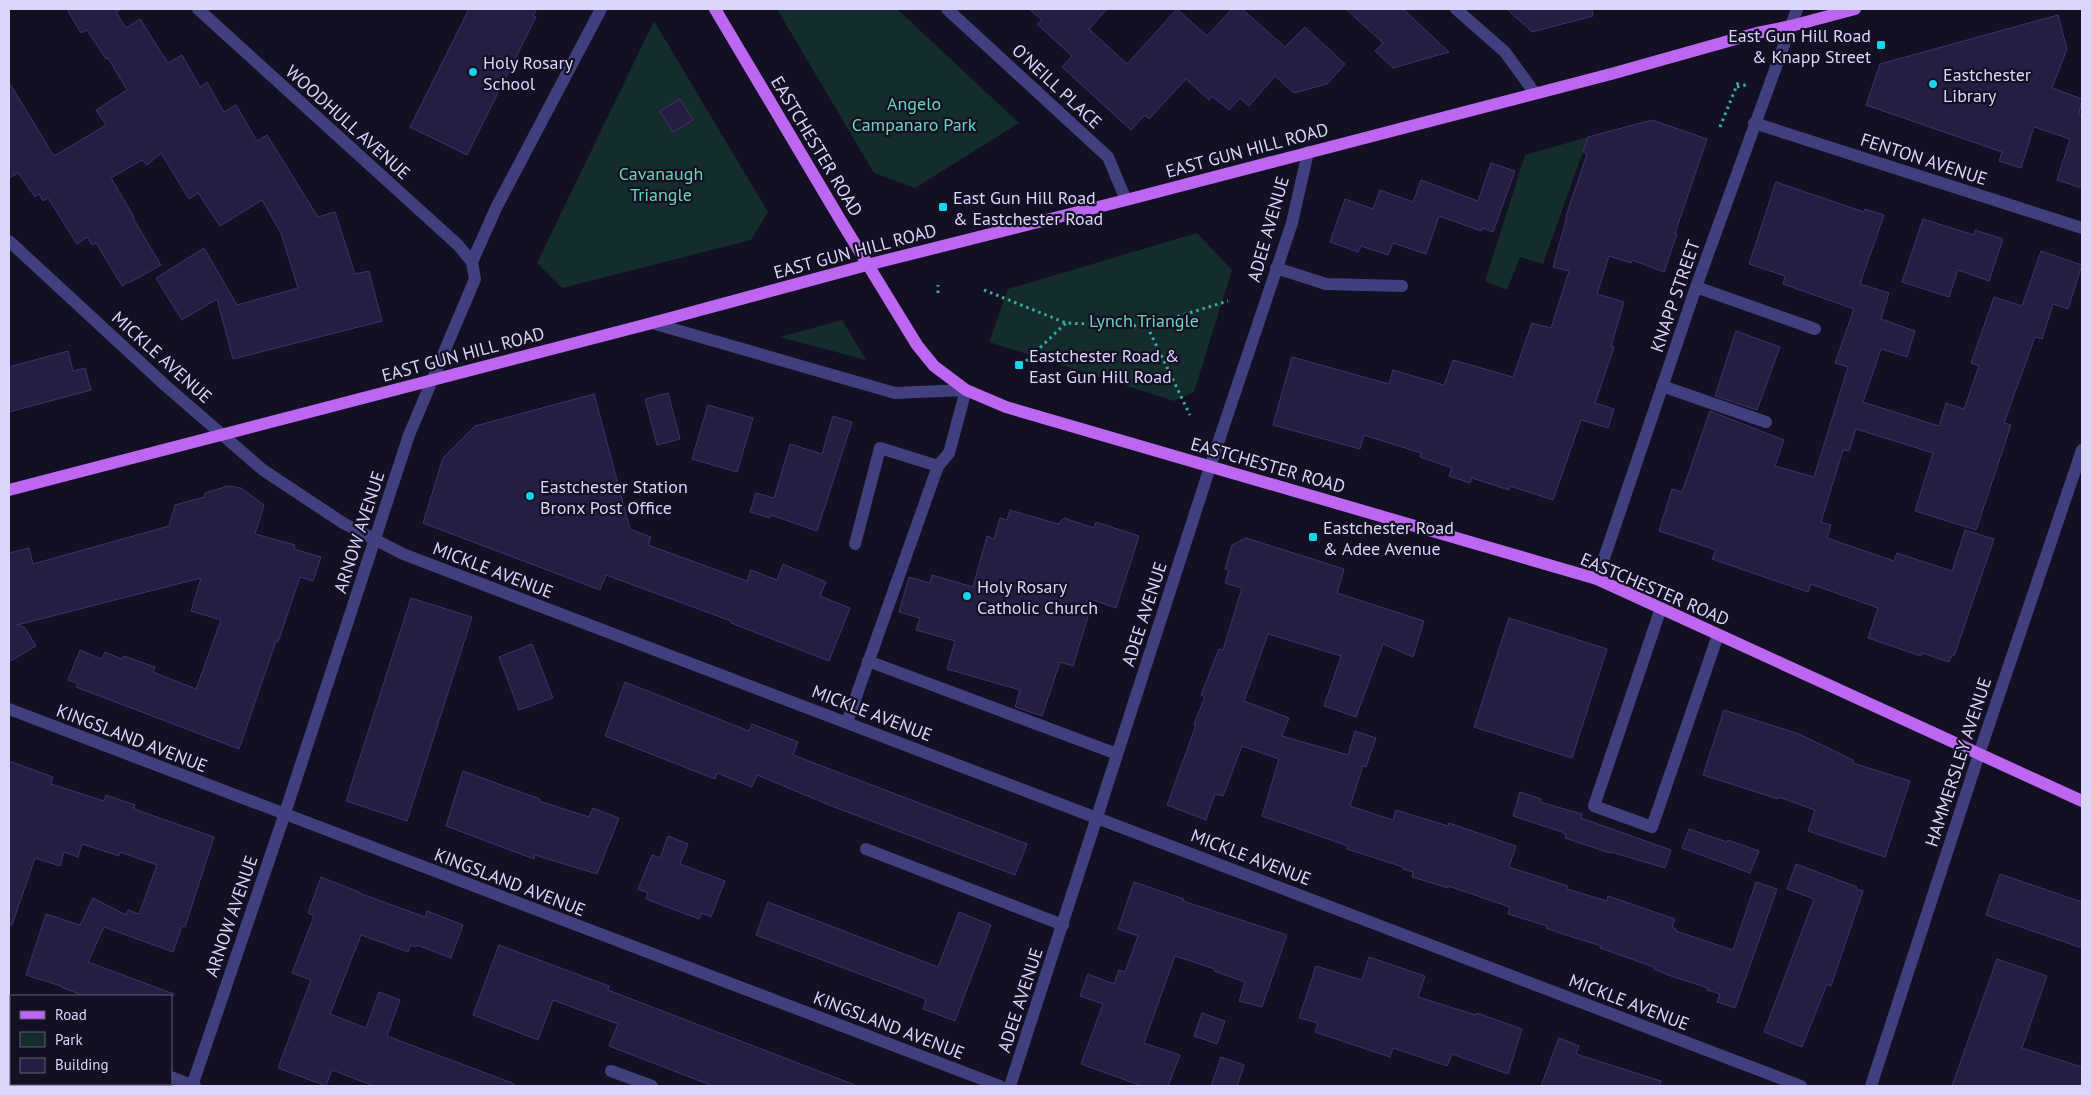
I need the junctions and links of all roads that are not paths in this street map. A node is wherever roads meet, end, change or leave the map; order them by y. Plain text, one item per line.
1 (198, 9) edge
2 (601, 9) edge
3 (715, 9) edge
4 (947, 9) edge
5 (1456, 9) edge
6 (1797, 9) edge
7 (1855, 9) edge
8 (1791, 26) junction
9 (1534, 92) junction
10 (1754, 123) junction
11 (1308, 152) junction
12 (1126, 200) junction
13 (2082, 228) edge
14 (9, 241) edge
15 (472, 262) junction
16 (867, 265) junction
17 (1276, 268) junction
18 (1402, 286) dead end
19 (1696, 287) junction
20 (652, 324) junction
21 (1815, 329) dead end
22 (431, 381) junction
23 (1662, 386) junction
24 (966, 390) junction
25 (1766, 422) dead end
26 (223, 435) junction
27 (2082, 450) edge
28 (938, 466) junction
29 (1210, 467) junction
30 (9, 490) edge
31 (375, 540) junction
32 (854, 544) dead end
33 (1597, 579) junction
34 (1661, 608) junction
35 (1718, 635) junction
36 (868, 661) junction
37 (9, 709) edge
38 (847, 722) junction
39 (1117, 754) junction
40 (1979, 754) junction
41 (2082, 802) edge
42 (284, 816) junction
43 (1097, 817) junction
44 (866, 848) dead end
45 (1063, 925) junction
46 (612, 1070) dead end
47 (172, 1077) edge
48 (193, 1086) edge
49 (652, 1086) edge
50 (1000, 1086) edge
51 (1010, 1086) edge
52 (1801, 1086) edge
53 (1871, 1086) edge

1 - 15 street, WOODHULL AVENUE
2 - 15 street, ARNOW AVENUE
3 - 16 main road, EASTCHESTER ROAD
4 - 12 street, O'NEILL PLACE
5 - 9 street
6 - 8 street, KNAPP STREET
7 - 8 main road, EAST GUN HILL ROAD
8 - 9 main road, EAST GUN HILL ROAD
8 - 10 street, KNAPP STREET
9 - 11 main road, EAST GUN HILL ROAD
10 - 13 street, FENTON AVENUE
10 - 19 street, KNAPP STREET
11 - 12 main road, EAST GUN HILL ROAD
11 - 17 street, ADEE AVENUE
12 - 16 main road, EAST GUN HILL ROAD
14 - 26 street, MICKLE AVENUE
15 - 22 street, ARNOW AVENUE
16 - 20 main road, EAST GUN HILL ROAD
16 - 24 main road, EASTCHESTER ROAD
17 - 18 street
17 - 29 street, ADEE AVENUE
19 - 21 street
19 - 23 street, KNAPP STREET
20 - 22 main road, EAST GUN HILL ROAD
20 - 24 street, EASTCHESTER ROAD
22 - 26 main road, EAST GUN HILL ROAD
22 - 31 street, ARNOW AVENUE
23 - 25 street
23 - 33 street, KNAPP STREET
24 - 28 street
24 - 29 main road, EASTCHESTER ROAD
26 - 30 main road, EAST GUN HILL ROAD
26 - 31 street, MICKLE AVENUE
27 - 40 street, HAMMERSLEY AVENUE
28 - 32 street
28 - 36 street
29 - 33 main road, EASTCHESTER ROAD
29 - 39 street, ADEE AVENUE
31 - 38 street, MICKLE AVENUE
31 - 42 street, ARNOW AVENUE
33 - 34 main road, EASTCHESTER ROAD
34 - 35 main road, EASTCHESTER ROAD
34 - 35 street
35 - 40 main road, EASTCHESTER ROAD
36 - 38 street
36 - 39 street
37 - 42 street, KINGSLAND AVENUE
38 - 43 street, MICKLE AVENUE
39 - 43 street, ADEE AVENUE
40 - 41 main road, EASTCHESTER ROAD
40 - 53 street, HAMMERSLEY AVENUE
42 - 48 street, ARNOW AVENUE
42 - 50 street, KINGSLAND AVENUE
43 - 45 street, ADEE AVENUE
43 - 52 street, MICKLE AVENUE
44 - 45 street
45 - 51 street, ADEE AVENUE
46 - 49 street
47 - 48 street

